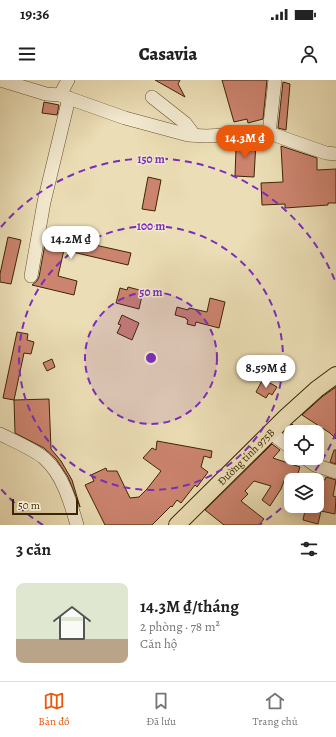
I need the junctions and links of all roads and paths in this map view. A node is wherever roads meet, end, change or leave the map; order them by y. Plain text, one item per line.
1 (0, 80) edge
2 (68, 80) edge
3 (274, 80) edge
4 (64, 96) junction
5 (152, 97) dead end
6 (269, 133) junction
7 (194, 135) junction
8 (336, 154) edge
9 (31, 276) dead end
10 (336, 374) edge
11 (271, 433) junction
12 (0, 434) edge
13 (284, 443) edge
14 (315, 465) edge
15 (336, 472) edge
16 (77, 525) edge
17 (177, 525) edge

1 - 4 street
2 - 4 street
3 - 6 street
4 - 7 street
4 - 9 street
5 - 7 street
6 - 7 street
6 - 8 street
10 - 11 main road, Đường tỉnh 975B
11 - 13 street
11 - 17 main road, Đường tỉnh 975B
12 - 16 street
14 - 15 street

